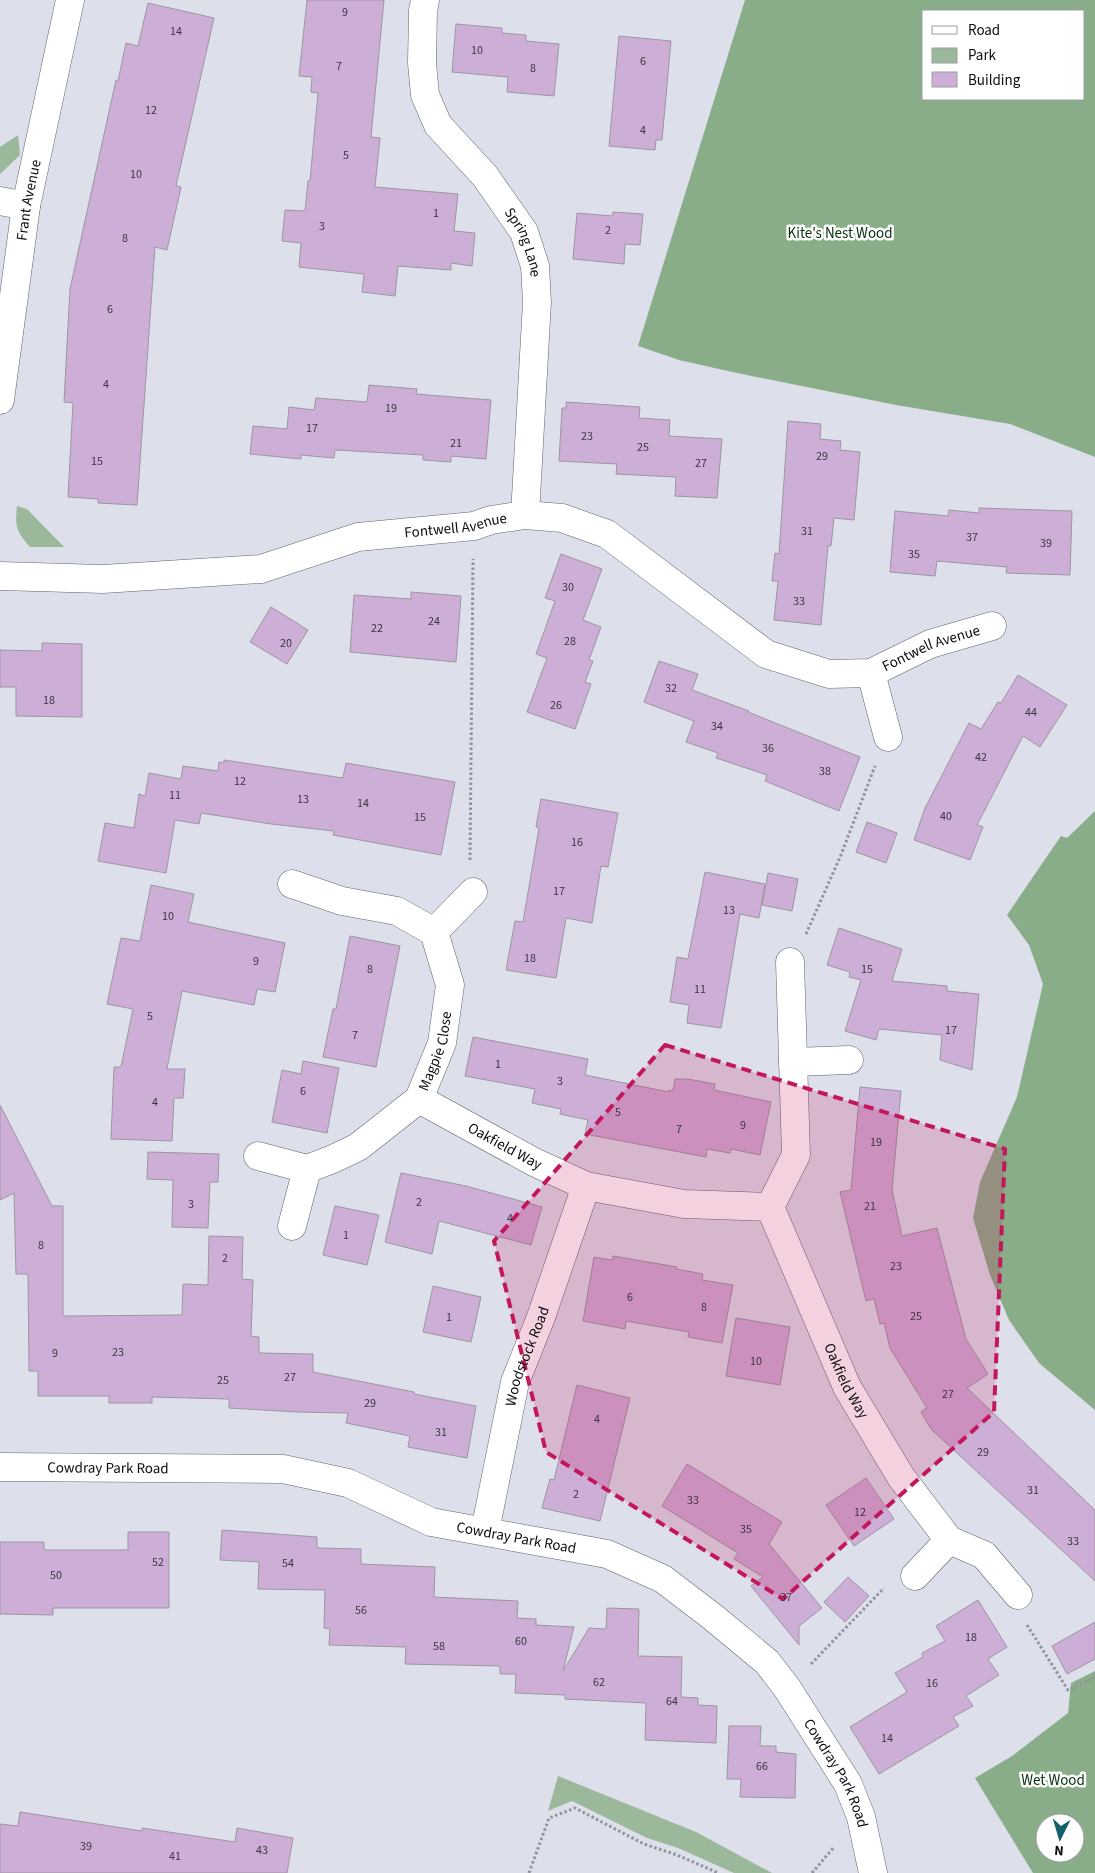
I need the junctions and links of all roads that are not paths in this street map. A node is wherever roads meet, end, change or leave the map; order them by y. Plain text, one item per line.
1 (70, 0) edge
2 (425, 0) edge
3 (13, 203) edge
4 (0, 400) edge
5 (525, 516) junction
6 (0, 576) edge
7 (992, 626) dead end
8 (871, 673) junction
9 (888, 737) road end
10 (292, 884) dead end
11 (473, 892) road end
12 (434, 932) junction
13 (790, 962) road end
14 (849, 1060) dead end
15 (793, 1062) junction
16 (419, 1099) junction
17 (258, 1156) dead end
18 (307, 1169) junction
19 (586, 1186) junction
20 (770, 1207) junction
21 (292, 1226) dead end
22 (0, 1467) edge
23 (485, 1531) junction
24 (949, 1540) junction
25 (915, 1576) road end
26 (1018, 1595) road end
27 (873, 1873) edge

1 - 3 street, Frant Avenue
2 - 5 street, Spring Lane
3 - 4 street, Frant Avenue
5 - 6 street, Fontwell Avenue
5 - 8 street, Fontwell Avenue
7 - 8 street, Fontwell Avenue
8 - 9 street, Fontwell Avenue
10 - 12 street
11 - 12 street
12 - 16 street, Magpie Close
13 - 15 street
14 - 15 street
15 - 20 street
16 - 18 street, Magpie Close
16 - 19 street, Oakfield Way
17 - 18 street
18 - 21 street
19 - 20 street, Oakfield Way
19 - 23 street, Woodstock Road
20 - 24 street, Oakfield Way
22 - 23 street, Cowdray Park Road
23 - 27 street, Cowdray Park Road
24 - 25 street
24 - 26 street, Oakfield Way

